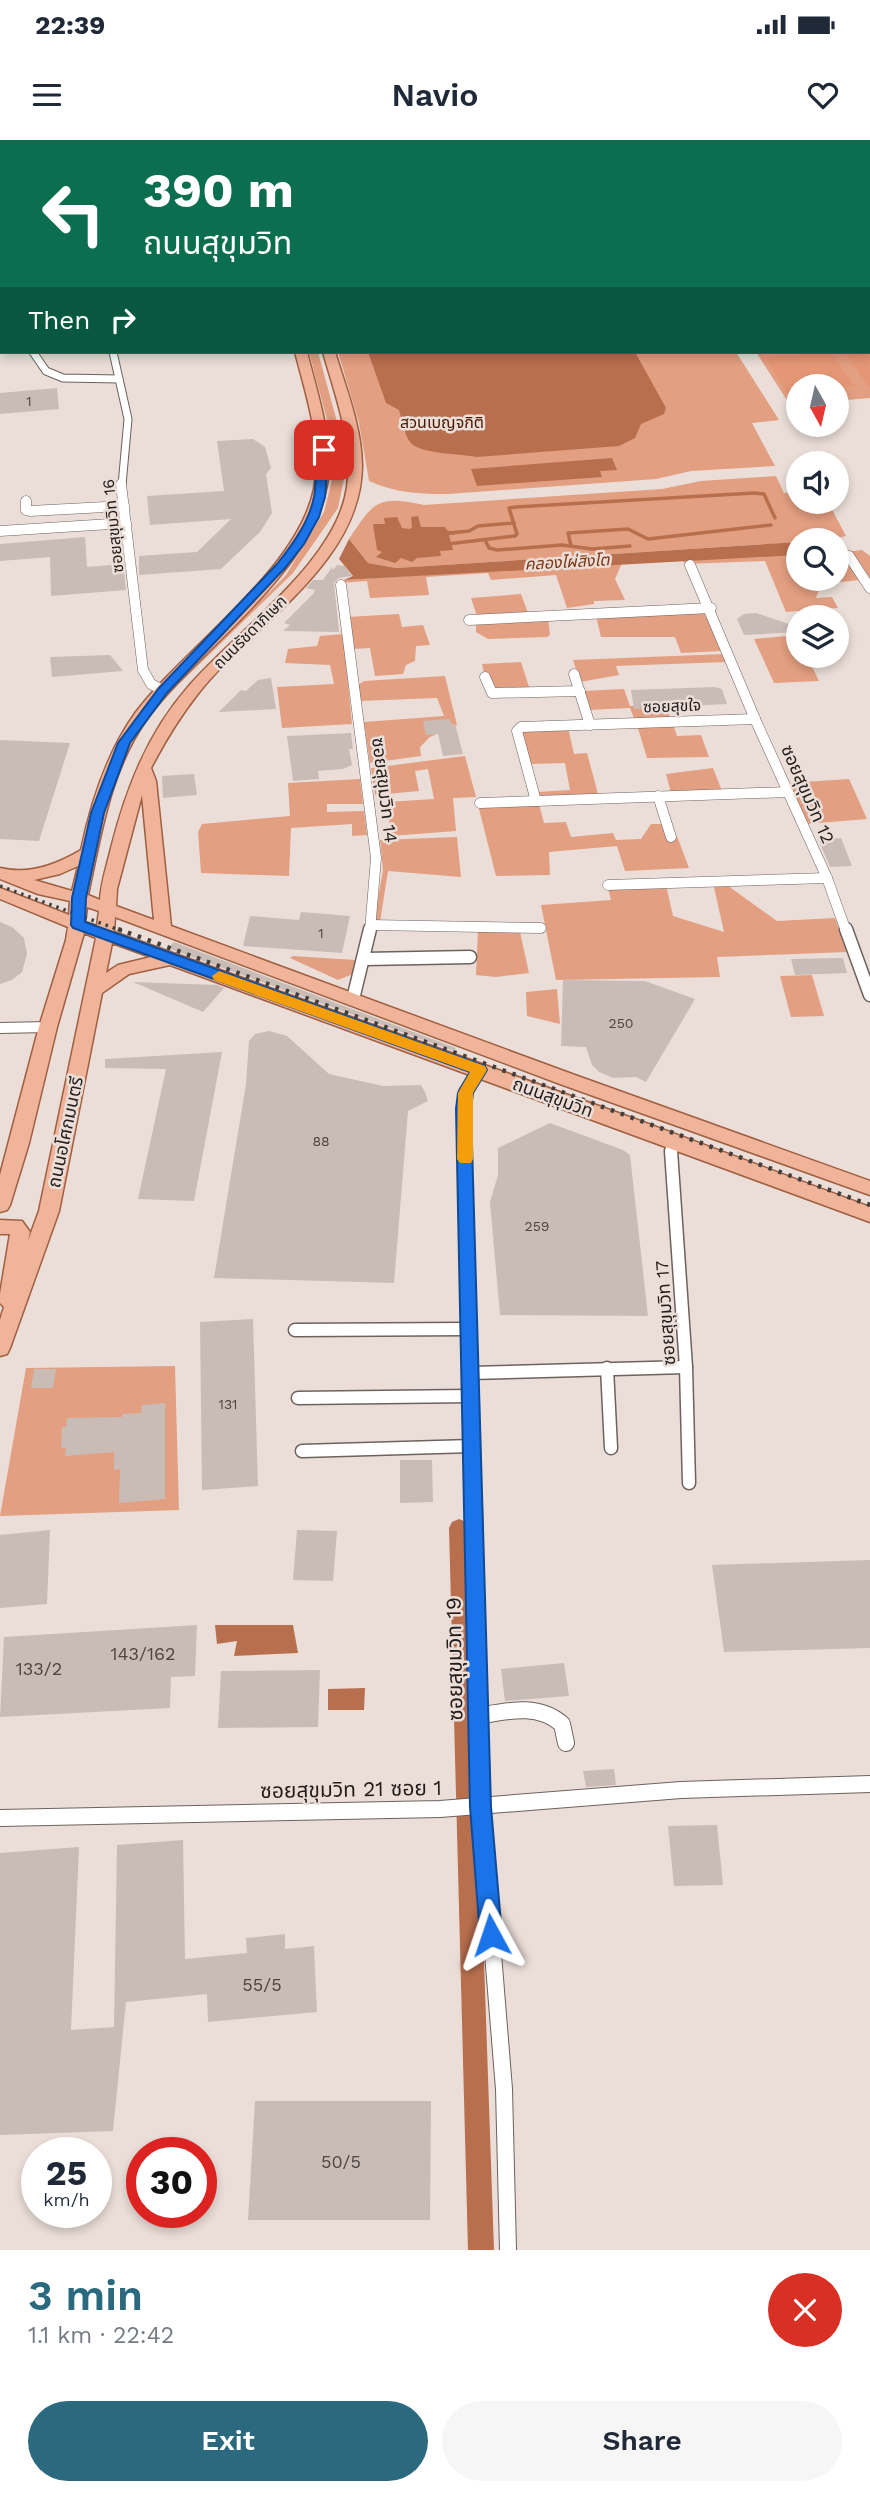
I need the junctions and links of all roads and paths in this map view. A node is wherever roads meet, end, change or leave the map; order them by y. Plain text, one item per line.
1 (34, 354) edge
2 (113, 354) edge
3 (301, 354) edge
4 (330, 354) edge
5 (119, 379) junction
6 (26, 501) dead end
7 (124, 506) junction
8 (126, 523) junction
9 (0, 531) edge
10 (849, 556) dead end
11 (690, 565) dead end
12 (341, 585) dead end
13 (870, 587) edge
14 (711, 608) junction
15 (468, 620) dead end
16 (574, 674) dead end
17 (485, 677) dead end
18 (163, 690) junction
19 (579, 691) junction
20 (755, 719) junction
21 (168, 724) junction
22 (590, 725) junction
23 (144, 768) junction
24 (112, 771) junction
25 (788, 792) junction
26 (658, 796) junction
27 (536, 801) junction
28 (480, 803) dead end
29 (671, 837) dead end
30 (89, 852) junction
31 (2, 874) edge
32 (827, 878) junction
33 (608, 885) dead end
34 (0, 893) edge
35 (79, 898) junction
36 (106, 909) junction
37 (78, 925) junction
38 (371, 925) junction
39 (541, 928) dead end
40 (163, 929) junction
41 (104, 934) junction
42 (470, 957) dead end
43 (171, 959) junction
44 (365, 959) junction
45 (94, 990) junction
46 (870, 995) edge
47 (353, 999) junction
48 (48, 1027) junction
49 (0, 1028) edge
50 (479, 1070) junction
51 (675, 1142) junction
52 (870, 1188) edge
53 (0, 1205) edge
54 (870, 1215) edge
55 (0, 1227) edge
56 (7, 1326) junction
57 (469, 1329) junction
58 (295, 1330) dead end
59 (0, 1348) edge
60 (607, 1367) junction
61 (686, 1367) junction
62 (470, 1373) junction
63 (471, 1396) junction
64 (298, 1398) dead end
65 (472, 1446) junction
66 (611, 1448) dead end
67 (302, 1451) dead end
68 (689, 1483) dead end
69 (478, 1716) junction
70 (566, 1743) dead end
71 (870, 1784) edge
72 (476, 1807) junction
73 (440, 1809) joint
74 (0, 1818) edge
75 (508, 2250) edge

1 - 5 street
2 - 5 street, ซอยสุขุมวิท 16
3 - 18 main road, ถนนรัชดาภิเษก
4 - 21 main road, ถนนรัชดาภิเษก
5 - 7 street, ซอยสุขุมวิท 16
6 - 7 street
7 - 8 street, ซอยสุขุมวิท 16
8 - 9 street
8 - 18 street, ซอยสุขุมวิท 16
10 - 13 street
11 - 14 street, ซอยสุขุมวิท 12
12 - 38 street, ซอยสุขุมวิท 14
14 - 15 street
14 - 20 street, ซอยสุขุมวิท 12
16 - 19 street
17 - 19 street
18 - 24 main road, ถนนรัชดาภิเษก
19 - 22 street
20 - 22 street, ซอยสุขใจ
20 - 25 street, ซอยสุขุมวิท 12
21 - 23 main road, ถนนรัชดาภิเษก
21 - 24 main road
22 - 27 street, ซอยสุขใจ
23 - 36 main road, ถนนรัชดาภิเษก
23 - 40 main road
24 - 30 main road, ถนนรัชดาภิเษก
25 - 26 street
25 - 32 street, ซอยสุขุมวิท 12
26 - 27 street
26 - 29 street
27 - 28 street
30 - 31 main road
30 - 35 main road, ถนนรัชดาภิเษก
31 - 35 main road, ถนนสุขุมวิท
32 - 33 street
32 - 46 street, ซอยสุขุมวิท 12
34 - 37 main road, ถนนสุขุมวิท
35 - 36 main road, ถนนสุขุมวิท
35 - 37 main road, ถนนรัชดาภิเษก
36 - 40 main road, ถนนสุขุมวิท
36 - 41 main road, ถนนอโศกมนตรี
37 - 41 main road, ถนนสุขุมวิท
37 - 48 main road
38 - 39 street
38 - 44 street, ซอยสุขุมวิท 14
40 - 47 main road, ถนนสุขุมวิท
41 - 43 main road, ถนนสุขุมวิท
41 - 45 main road, ถนนอโศกมนตรี
42 - 44 street
43 - 45 main road
43 - 50 main road, ถนนสุขุมวิท
44 - 47 street, ซอยสุขุมวิท 14
45 - 56 main road, ถนนอโศกมนตรี
47 - 52 main road, ถนนสุขุมวิท
48 - 49 street
48 - 53 main road
50 - 51 main road, ถนนสุขุมวิท
50 - 57 street, ซอยสุขุมวิท 19
51 - 54 main road, ถนนสุขุมวิท
51 - 61 street, ซอยสุขุมวิท 17
55 - 56 main road
56 - 59 main road, ถนนอโศกมนตรี
57 - 58 street
57 - 62 street, ซอยสุขุมวิท 19
60 - 61 street
60 - 62 street
60 - 66 street
61 - 68 street, ซอยสุขุมวิท 17
62 - 63 street, ซอยสุขุมวิท 19
63 - 64 street
63 - 65 street, ซอยสุขุมวิท 19
65 - 67 street
65 - 69 street, ซอยสุขุมวิท 19
69 - 70 street
69 - 72 street, ซอยสุขุมวิท 19
71 - 72 street, ซอยสุขุมวิท 21 ซอย 1
72 - 73 street, ซอยสุขุมวิท 21 ซอย 1
72 - 75 street, ซอยสุขุมวิท 19
73 - 74 street, ซอยสุขุมวิท 21 ซอย 1

